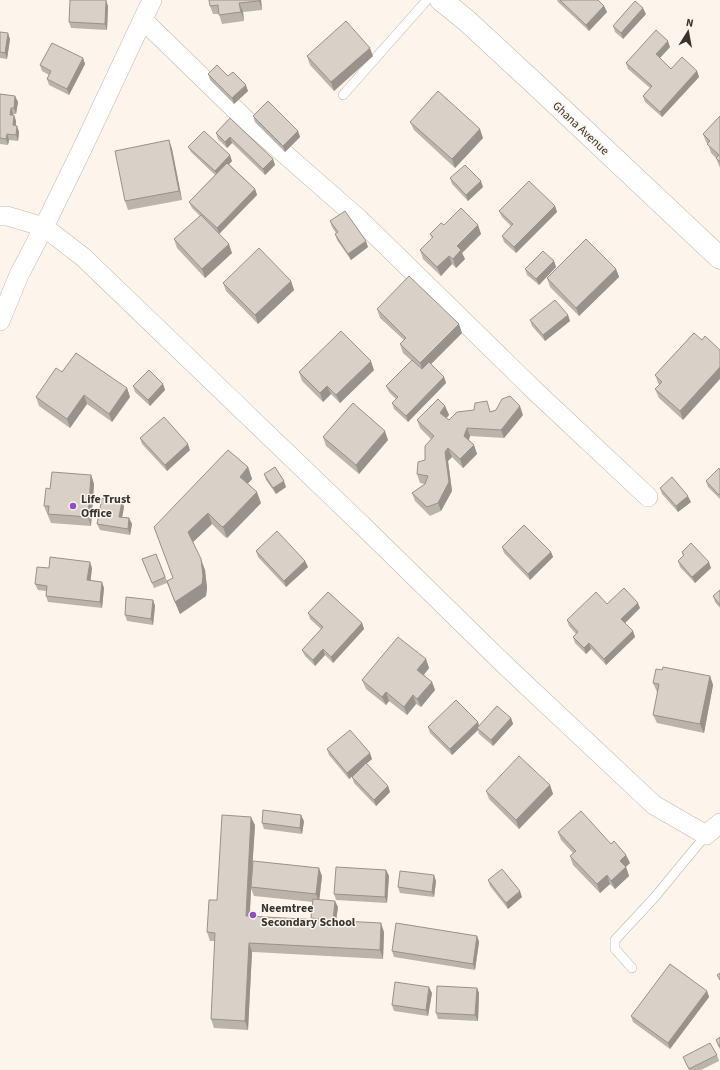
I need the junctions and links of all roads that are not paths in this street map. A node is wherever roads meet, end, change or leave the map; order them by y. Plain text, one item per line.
1 (152, 0) edge
2 (427, 0) edge
3 (441, 0) edge
4 (143, 20) junction
5 (343, 95) dead end
6 (0, 216) edge
7 (44, 226) junction
8 (720, 258) edge
9 (0, 321) edge
10 (648, 497) dead end
11 (713, 829) edge
12 (632, 968) dead end

1 - 4 street
2 - 5 lane
3 - 8 main road, Ghana Avenue
4 - 7 street
4 - 10 street
6 - 7 street
7 - 9 street
7 - 11 street
11 - 12 lane

